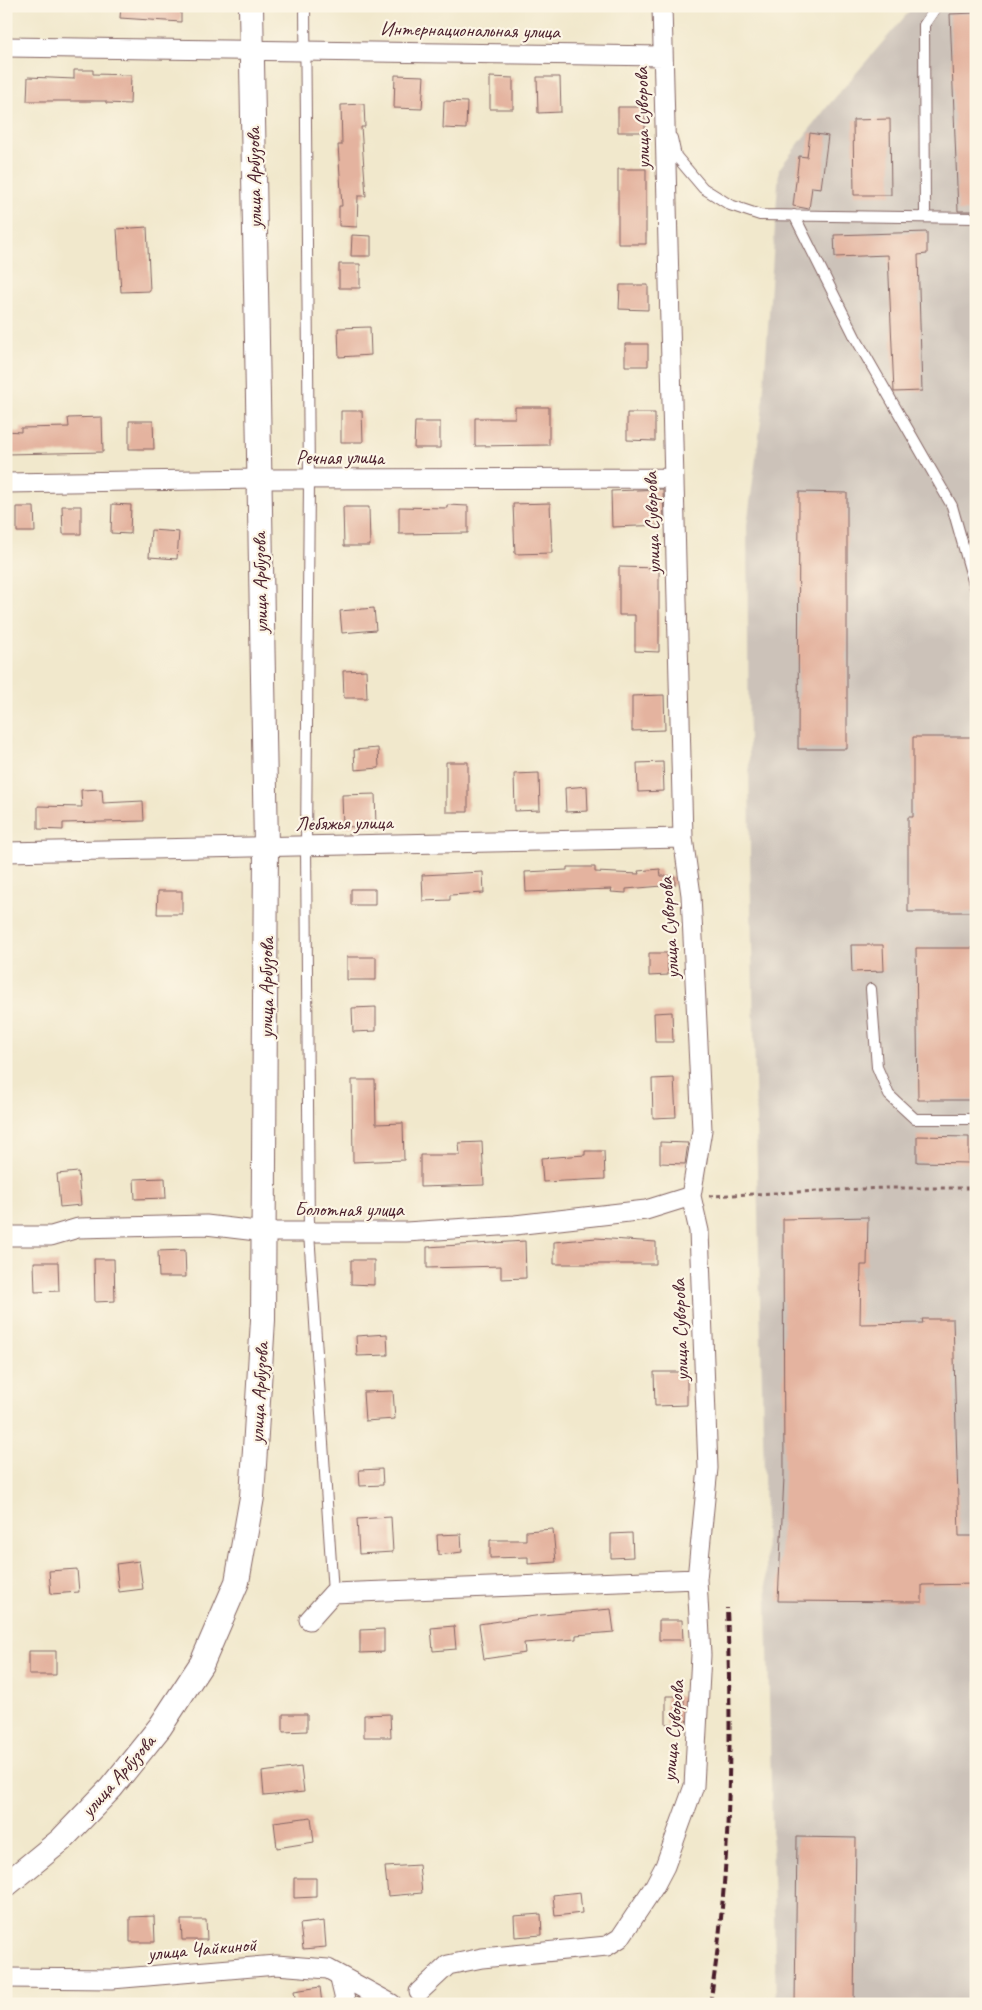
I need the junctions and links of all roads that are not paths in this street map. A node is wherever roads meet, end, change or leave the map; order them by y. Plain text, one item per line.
1 (251, 6) edge
2 (305, 6) edge
3 (662, 6) edge
4 (937, 6) edge
5 (6, 47) edge
6 (252, 49) junction
7 (306, 50) junction
8 (663, 56) junction
9 (665, 110) junction
10 (794, 215) junction
11 (925, 217) junction
12 (976, 218) edge
13 (673, 478) junction
14 (258, 479) junction
15 (309, 480) junction
16 (6, 483) edge
17 (976, 591) edge
18 (683, 838) junction
19 (266, 846) junction
20 (306, 846) junction
21 (6, 852) edge
22 (871, 989) dead end
23 (976, 1119) edge
24 (691, 1196) junction
25 (265, 1232) junction
26 (310, 1232) junction
27 (6, 1236) edge
28 (697, 1580) junction
29 (333, 1593) junction
30 (309, 1620) dead end
31 (6, 1885) edge
32 (339, 1975) junction
33 (6, 1978) edge
34 (419, 1992) dead end
35 (346, 2004) edge
36 (392, 2004) edge

1 - 6 street, улица Арбузова
2 - 7 lane
3 - 8 street, улица Суворова
4 - 11 lane
5 - 6 street, Интернациональная улица
6 - 7 street, Интернациональная улица
6 - 14 street, улица Арбузова
7 - 8 street, Интернациональная улица
7 - 15 lane
8 - 9 street, улица Суворова
9 - 10 lane
9 - 13 street, улица Суворова
10 - 11 lane
10 - 17 lane
11 - 12 lane
13 - 15 street, Речная улица
13 - 18 street, улица Суворова
14 - 15 street, Речная улица
14 - 16 street, Речная улица
14 - 19 street, улица Арбузова
15 - 20 lane
18 - 20 street, Лебяжья улица
18 - 24 street, улица Суворова
19 - 20 street, Лебяжья улица
19 - 21 street, Лебяжья улица
19 - 25 street, улица Арбузова
20 - 26 lane
22 - 23 lane
24 - 26 street, Болотная улица
24 - 28 street, улица Суворова
25 - 26 street, Болотная улица
25 - 27 street, Болотная улица
25 - 31 street, улица Арбузова
26 - 29 lane
28 - 29 street
28 - 34 street, улица Суворова
29 - 30 street
32 - 33 street, улица Чайкиной
32 - 35 street
32 - 36 street, улица Чайкиной

